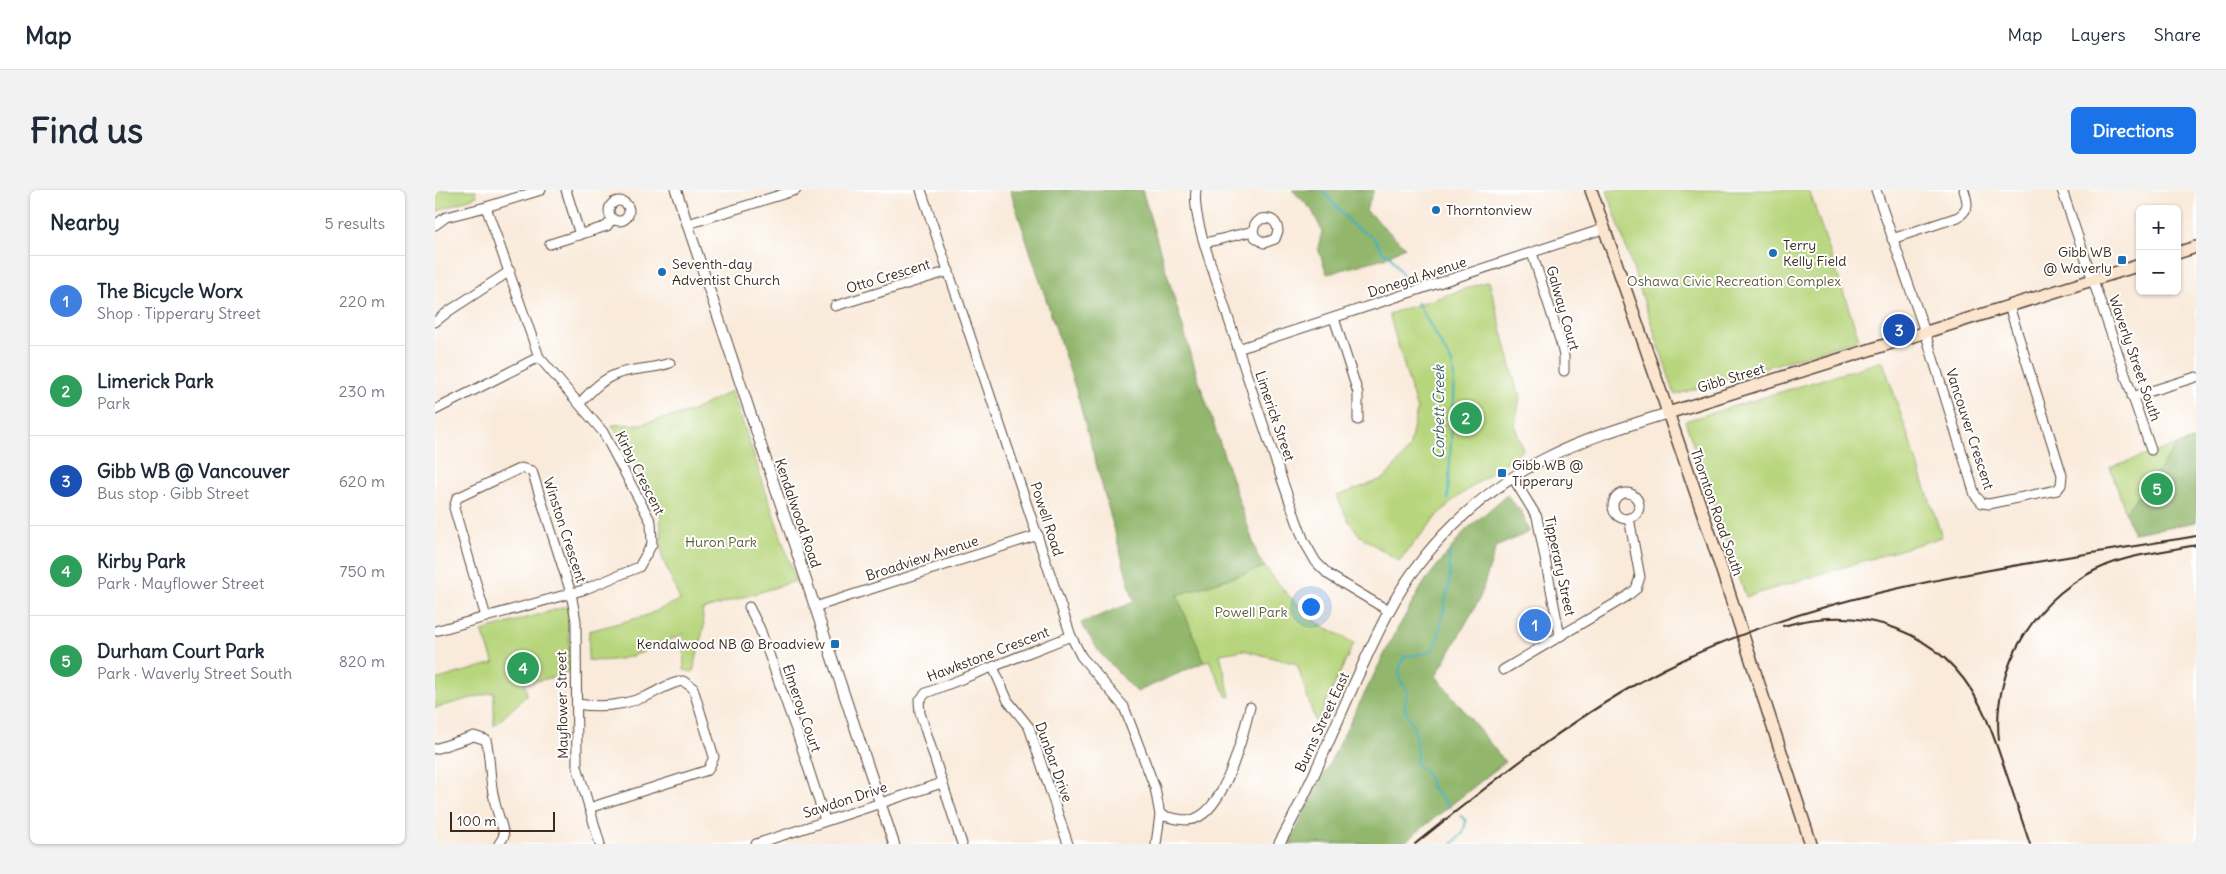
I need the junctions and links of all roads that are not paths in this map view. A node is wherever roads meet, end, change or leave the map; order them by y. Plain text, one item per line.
1 (541, 190) edge
2 (566, 190) edge
3 (676, 190) edge
4 (796, 190) edge
5 (921, 190) edge
6 (1196, 190) edge
7 (1591, 190) edge
8 (1876, 190) edge
9 (1964, 190) edge
10 (2063, 190) edge
11 (486, 207) junction
12 (612, 218) dead end
13 (687, 224) junction
14 (435, 225) edge
15 (1603, 229) junction
16 (1253, 231) dead end
17 (580, 235) junction
18 (1892, 239) junction
19 (1205, 243) junction
20 (550, 244) dead end
21 (2196, 247) edge
22 (2181, 252) edge
23 (1532, 253) junction
24 (2136, 266) edge
25 (510, 271) junction
26 (949, 271) junction
27 (2094, 279) junction
28 (835, 306) dead end
29 (2009, 306) junction
30 (1334, 318) junction
31 (435, 322) edge
32 (1925, 332) junction
33 (1238, 349) junction
34 (539, 357) junction
35 (669, 363) dead end
36 (1564, 371) dead end
37 (2196, 377) edge
38 (2133, 397) junction
39 (580, 403) junction
40 (435, 410) edge
41 (1668, 413) junction
42 (1358, 420) dead end
43 (2151, 450) dead end
44 (1513, 478) junction
45 (1629, 518) dead end
46 (1038, 536) junction
47 (571, 593) junction
48 (749, 607) dead end
49 (815, 607) junction
50 (1389, 611) junction
51 (486, 617) junction
52 (435, 631) edge
53 (1071, 636) junction
54 (1560, 636) junction
55 (993, 667) junction
56 (1503, 670) dead end
57 (577, 704) junction
58 (1250, 708) dead end
59 (435, 749) edge
60 (942, 783) junction
61 (880, 802) junction
62 (589, 808) junction
63 (1160, 815) junction
64 (825, 820) junction
65 (499, 844) edge
66 (600, 844) edge
67 (756, 844) edge
68 (894, 844) edge
69 (962, 844) edge
70 (1068, 844) edge
71 (1156, 844) edge
72 (1279, 844) edge
73 (1811, 844) edge

1 - 11 street
2 - 17 street
3 - 13 street, Kendalwood Road
4 - 13 street
5 - 26 street, Powell Road
6 - 19 street, Limerick Street
7 - 15 main road, Thornton Road South
8 - 18 street
9 - 18 street
10 - 27 street, Waverly Street South
11 - 14 street
11 - 25 street, Kirby Crescent
12 - 17 street
13 - 49 street, Kendalwood Road
15 - 23 street, Donegal Avenue
15 - 41 main road, Thornton Road South
16 - 19 street
17 - 20 street
18 - 32 street
19 - 33 street, Limerick Street
21 - 22 main road
23 - 30 street, Donegal Avenue
23 - 36 street, Galway Court
24 - 27 main road, Gibb Street
25 - 31 street
25 - 34 street, Kirby Crescent
26 - 28 street, Otto Crescent
26 - 46 street, Powell Road
27 - 29 main road, Gibb Street
27 - 38 street, Waverly Street South
29 - 32 main road, Gibb Street
29 - 32 street, Vancouver Crescent
30 - 33 street, Donegal Avenue
30 - 42 street
32 - 41 main road, Gibb Street
33 - 50 street, Limerick Street
34 - 39 street, Kirby Crescent
34 - 40 street
35 - 39 street
37 - 38 street
38 - 43 street, Waverly Street South
39 - 47 street, Kirby Crescent
41 - 44 street, Gibb Street
41 - 73 main road, Thornton Road South
44 - 50 street, Gibb Street
44 - 54 street, Tipperary Street
45 - 54 street
46 - 49 street, Broadview Avenue
46 - 53 street, Powell Road
47 - 51 street, Kirby Crescent
47 - 51 street, Winston Crescent
47 - 57 street, Mayflower Street
48 - 64 street, Elmeroy Court
49 - 61 street, Kendalwood Road
50 - 72 street, Burns Street East
51 - 52 street, Kirby Crescent
53 - 55 street, Hawkstone Crescent
53 - 63 street, Powell Road
54 - 56 street
55 - 60 street, Hawkstone Crescent
55 - 70 street, Dunbar Drive
57 - 62 street, Mayflower Street
57 - 62 street
58 - 63 street
59 - 65 street
60 - 61 street, Sawdon Drive
60 - 69 street, Hawkstone Crescent
61 - 64 street, Sawdon Drive
61 - 68 street, Kendalwood Road
62 - 66 street, Mayflower Street
63 - 71 street, Powell Road
64 - 67 street, Sawdon Drive

